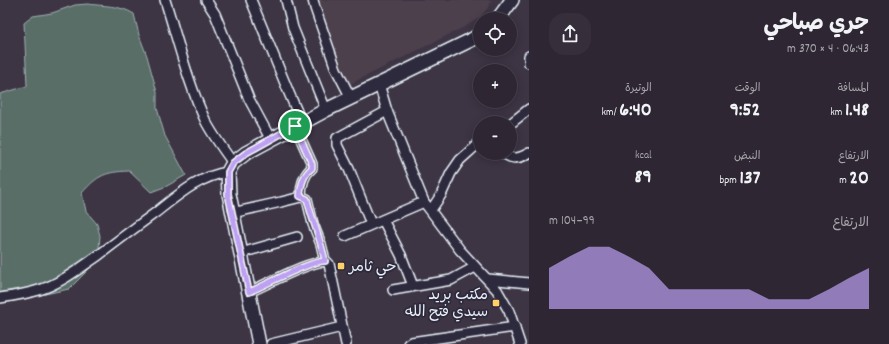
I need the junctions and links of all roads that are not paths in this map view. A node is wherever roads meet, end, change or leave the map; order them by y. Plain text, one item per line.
1 (164, 0) edge
2 (206, 0) edge
3 (251, 0) edge
4 (286, 0) edge
5 (313, 0) edge
6 (512, 0) edge
7 (503, 12) edge
8 (473, 39) edge
9 (529, 56) edge
10 (529, 63) edge
11 (379, 84) junction
12 (351, 98) junction
13 (529, 108) edge
14 (326, 110) junction
15 (387, 111) junction
16 (517, 118) edge
17 (299, 124) junction
18 (271, 140) junction
19 (473, 148) edge
20 (529, 153) edge
21 (517, 159) edge
22 (231, 168) junction
23 (300, 196) junction
24 (424, 202) junction
25 (431, 210) junction
26 (232, 213) junction
27 (383, 220) junction
28 (371, 224) junction
29 (345, 236) dead end
30 (297, 237) dead end
31 (241, 254) junction
32 (325, 261) junction
33 (475, 267) junction
34 (488, 279) junction
35 (529, 283) edge
36 (413, 286) junction
37 (393, 290) dead end
38 (249, 292) junction
39 (0, 298) edge
40 (342, 327) junction
41 (515, 327) junction
42 (529, 341) edge
43 (519, 343) edge
44 (259, 344) edge
45 (271, 344) edge
46 (346, 344) edge
47 (408, 344) edge

1 - 22 street
2 - 18 street
3 - 17 street
4 - 14 street
5 - 12 street
6 - 7 main road
8 - 11 main road
9 - 10 street
11 - 12 main road
11 - 15 street
12 - 14 main road
13 - 16 street
14 - 17 main road
15 - 24 street
15 - 28 street
17 - 18 main road
17 - 23 street
18 - 22 main road
19 - 25 street
20 - 21 street
22 - 26 main road
22 - 39 street
23 - 26 street
23 - 32 street
24 - 25 street
24 - 27 street
25 - 33 street
26 - 31 main road
27 - 28 street
27 - 36 street
28 - 29 street
30 - 31 street
31 - 38 main road
32 - 38 street
32 - 40 street
33 - 34 street
33 - 36 street
34 - 35 street
34 - 41 street
36 - 37 street
38 - 44 main road
40 - 45 street
40 - 46 street
41 - 43 street
41 - 47 street
42 - 43 street

